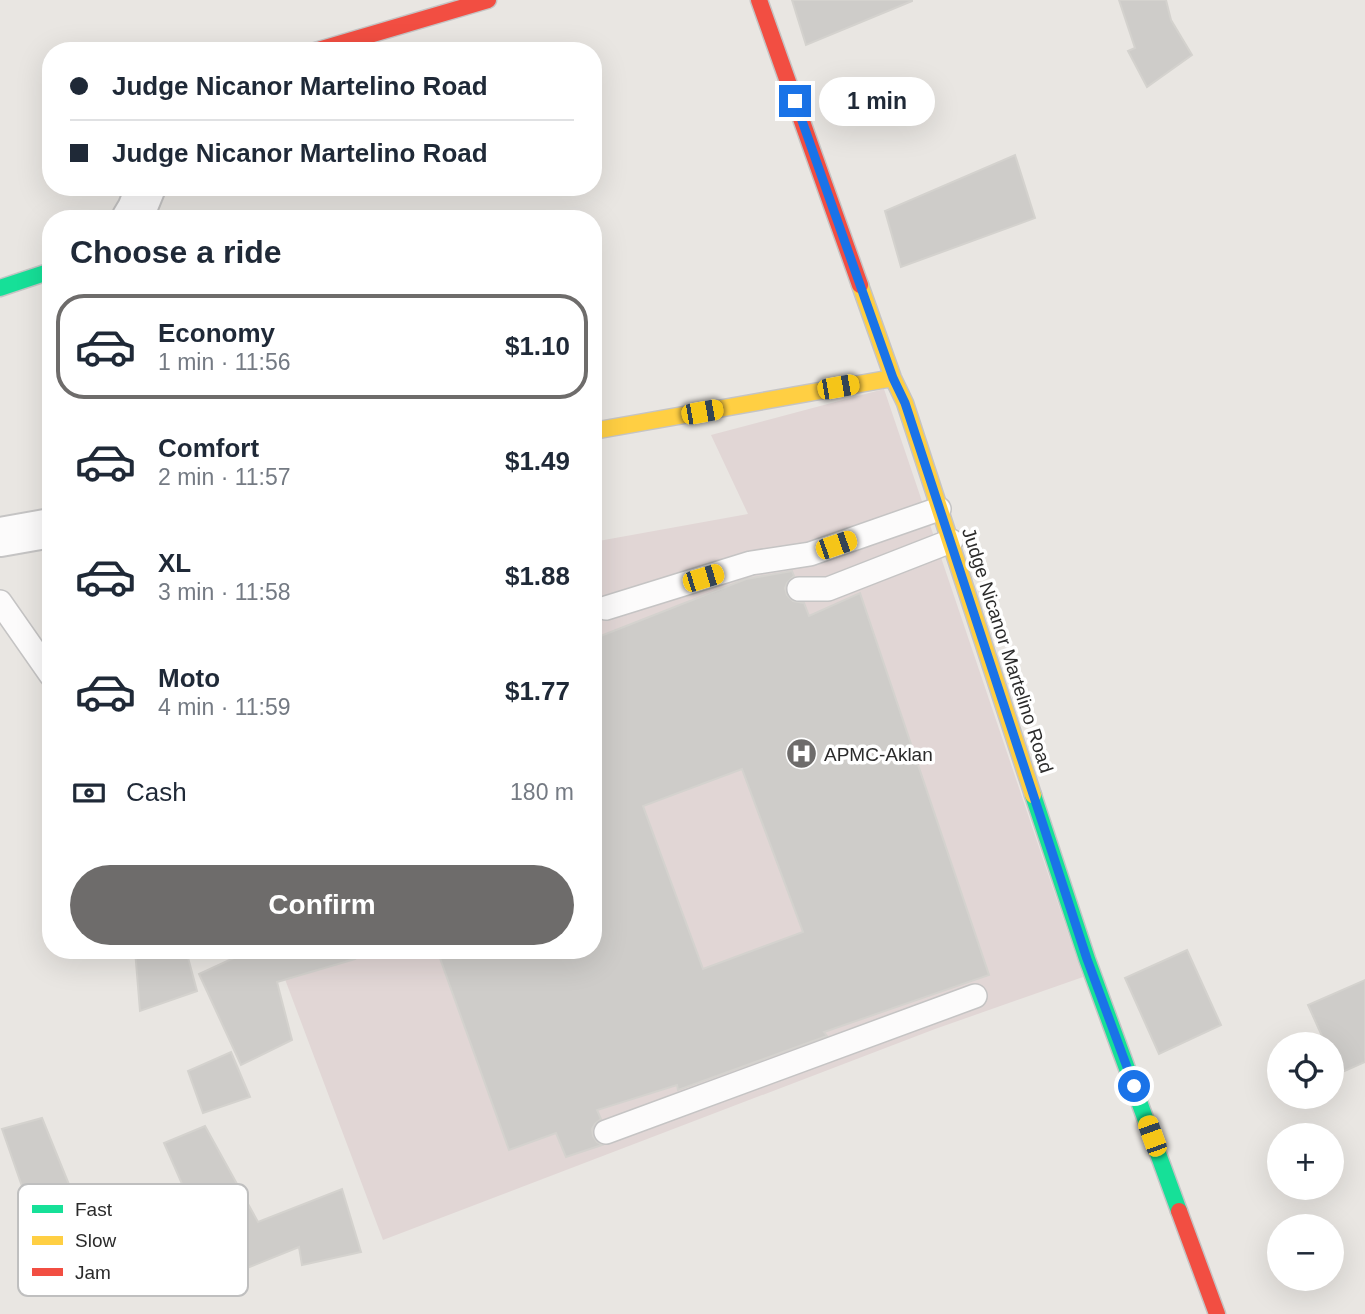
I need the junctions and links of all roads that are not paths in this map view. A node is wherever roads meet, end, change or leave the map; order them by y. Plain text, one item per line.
1 (488, 0) edge
2 (760, 0) edge
3 (346, 42) edge
4 (42, 274) edge
5 (0, 288) edge
6 (893, 378) junction
7 (602, 429) edge
8 (939, 509) junction
9 (42, 530) edge
10 (0, 537) edge
11 (951, 541) junction
12 (799, 589) dead end
13 (0, 602) edge
14 (606, 608) dead end
15 (42, 662) edge
16 (975, 996) dead end
17 (606, 1132) dead end
18 (1217, 1314) edge

1 - 3 main road
2 - 6 main road, Judge Nicanor Martelino Road
4 - 5 main road
6 - 7 main road
6 - 8 main road, Judge Nicanor Martelino Road
8 - 11 main road, Judge Nicanor Martelino Road
8 - 14 lane
9 - 10 street
11 - 12 lane
11 - 18 main road, Judge Nicanor Martelino Road
13 - 15 lane
16 - 17 lane

